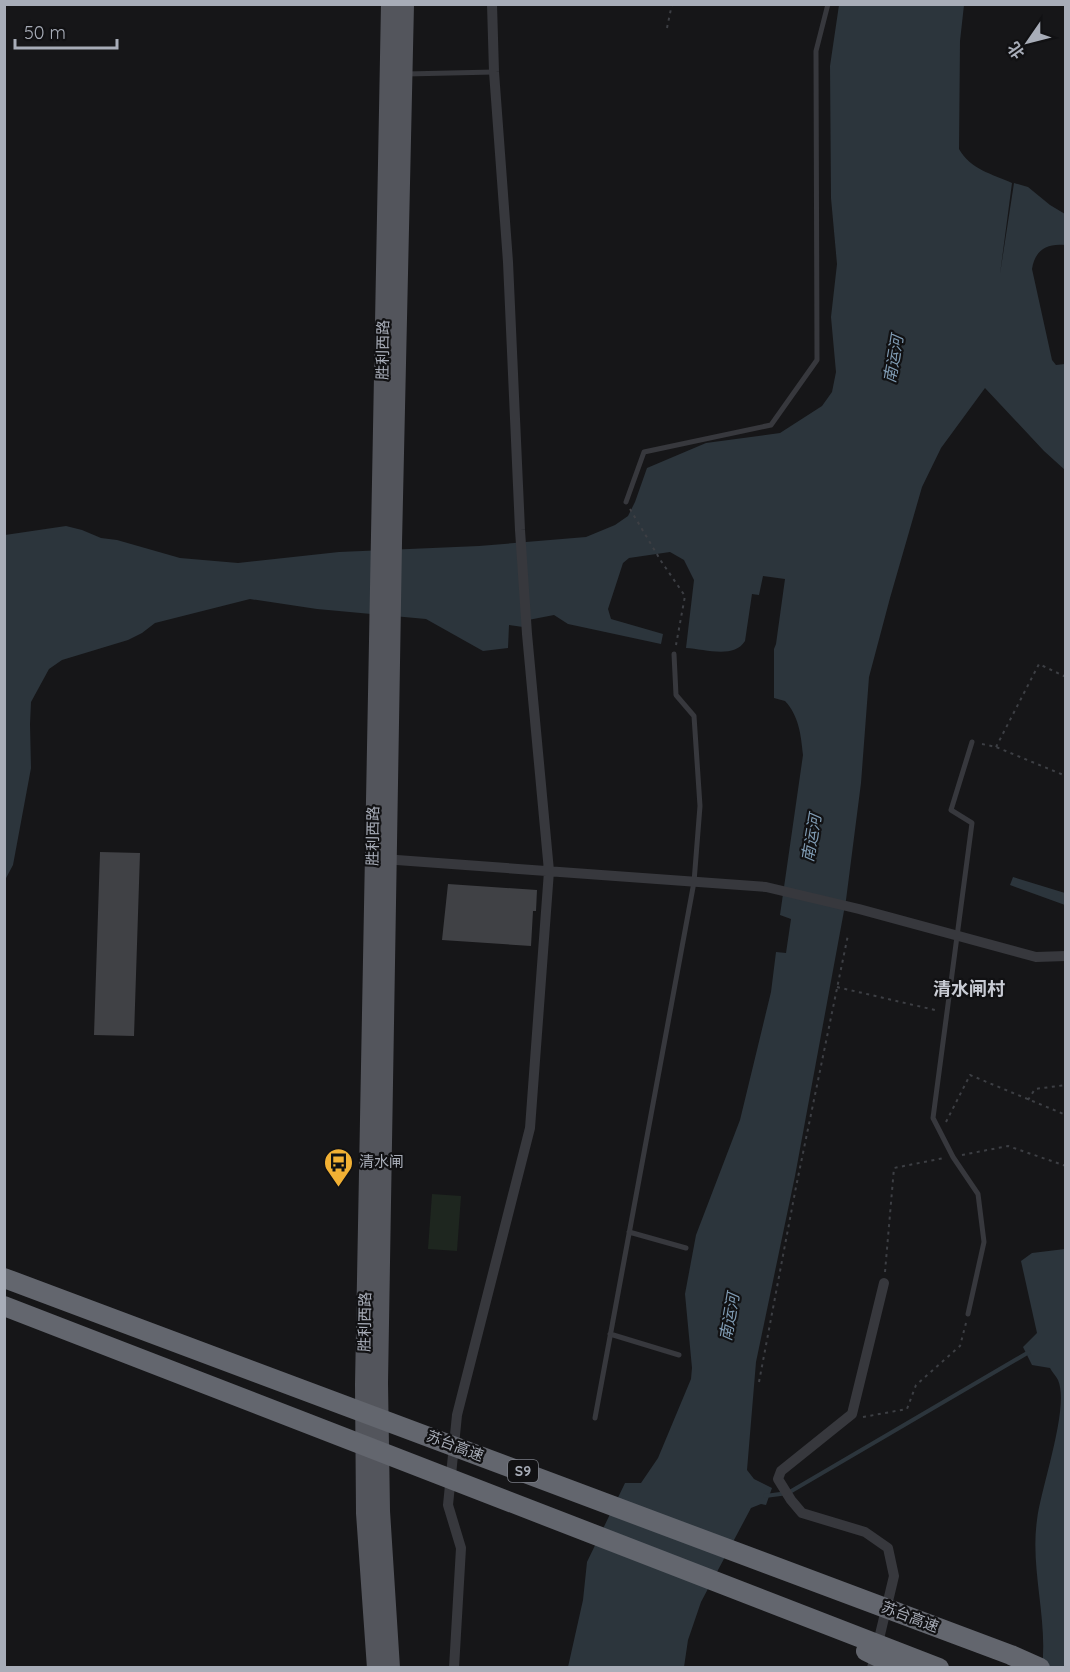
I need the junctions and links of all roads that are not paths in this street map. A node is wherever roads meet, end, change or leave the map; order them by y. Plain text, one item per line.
1 (390, 4) edge
2 (405, 4) edge
3 (492, 4) edge
4 (828, 4) edge
5 (494, 72) junction
6 (396, 74) junction
7 (626, 502) road end
8 (674, 654) road end
9 (972, 742) road end
10 (380, 859) junction
11 (549, 871) junction
12 (694, 882) junction
13 (958, 936) junction
14 (1065, 956) edge
15 (629, 1232) junction
16 (686, 1248) dead end
17 (4, 1278) edge
18 (884, 1283) road end
19 (4, 1306) edge
20 (968, 1314) road end
21 (610, 1334) junction
22 (679, 1355) dead end
23 (595, 1418) dead end
24 (703, 1576) junction
25 (376, 1668) edge
26 (391, 1668) edge
27 (454, 1668) edge
28 (872, 1668) edge
29 (901, 1668) edge
30 (939, 1668) edge
31 (1040, 1668) edge

1 - 6 main road, 胜利西路
2 - 6 main road, 胜利西路
3 - 5 street
4 - 7 lane
5 - 6 lane
5 - 11 street
6 - 10 main road, 胜利西路
8 - 12 lane
9 - 13 lane
10 - 11 street
10 - 25 main road, 胜利西路
10 - 26 main road, 胜利西路
11 - 12 street
11 - 27 street
12 - 13 street
12 - 15 lane
13 - 14 street
13 - 20 lane
15 - 16 lane
15 - 21 lane
17 - 31 highway, 苏台高速 / S9, bridge
18 - 28 street
19 - 24 highway, S9, bridge
21 - 22 lane
21 - 23 lane
24 - 29 highway, bridge
24 - 30 highway, S9, bridge

